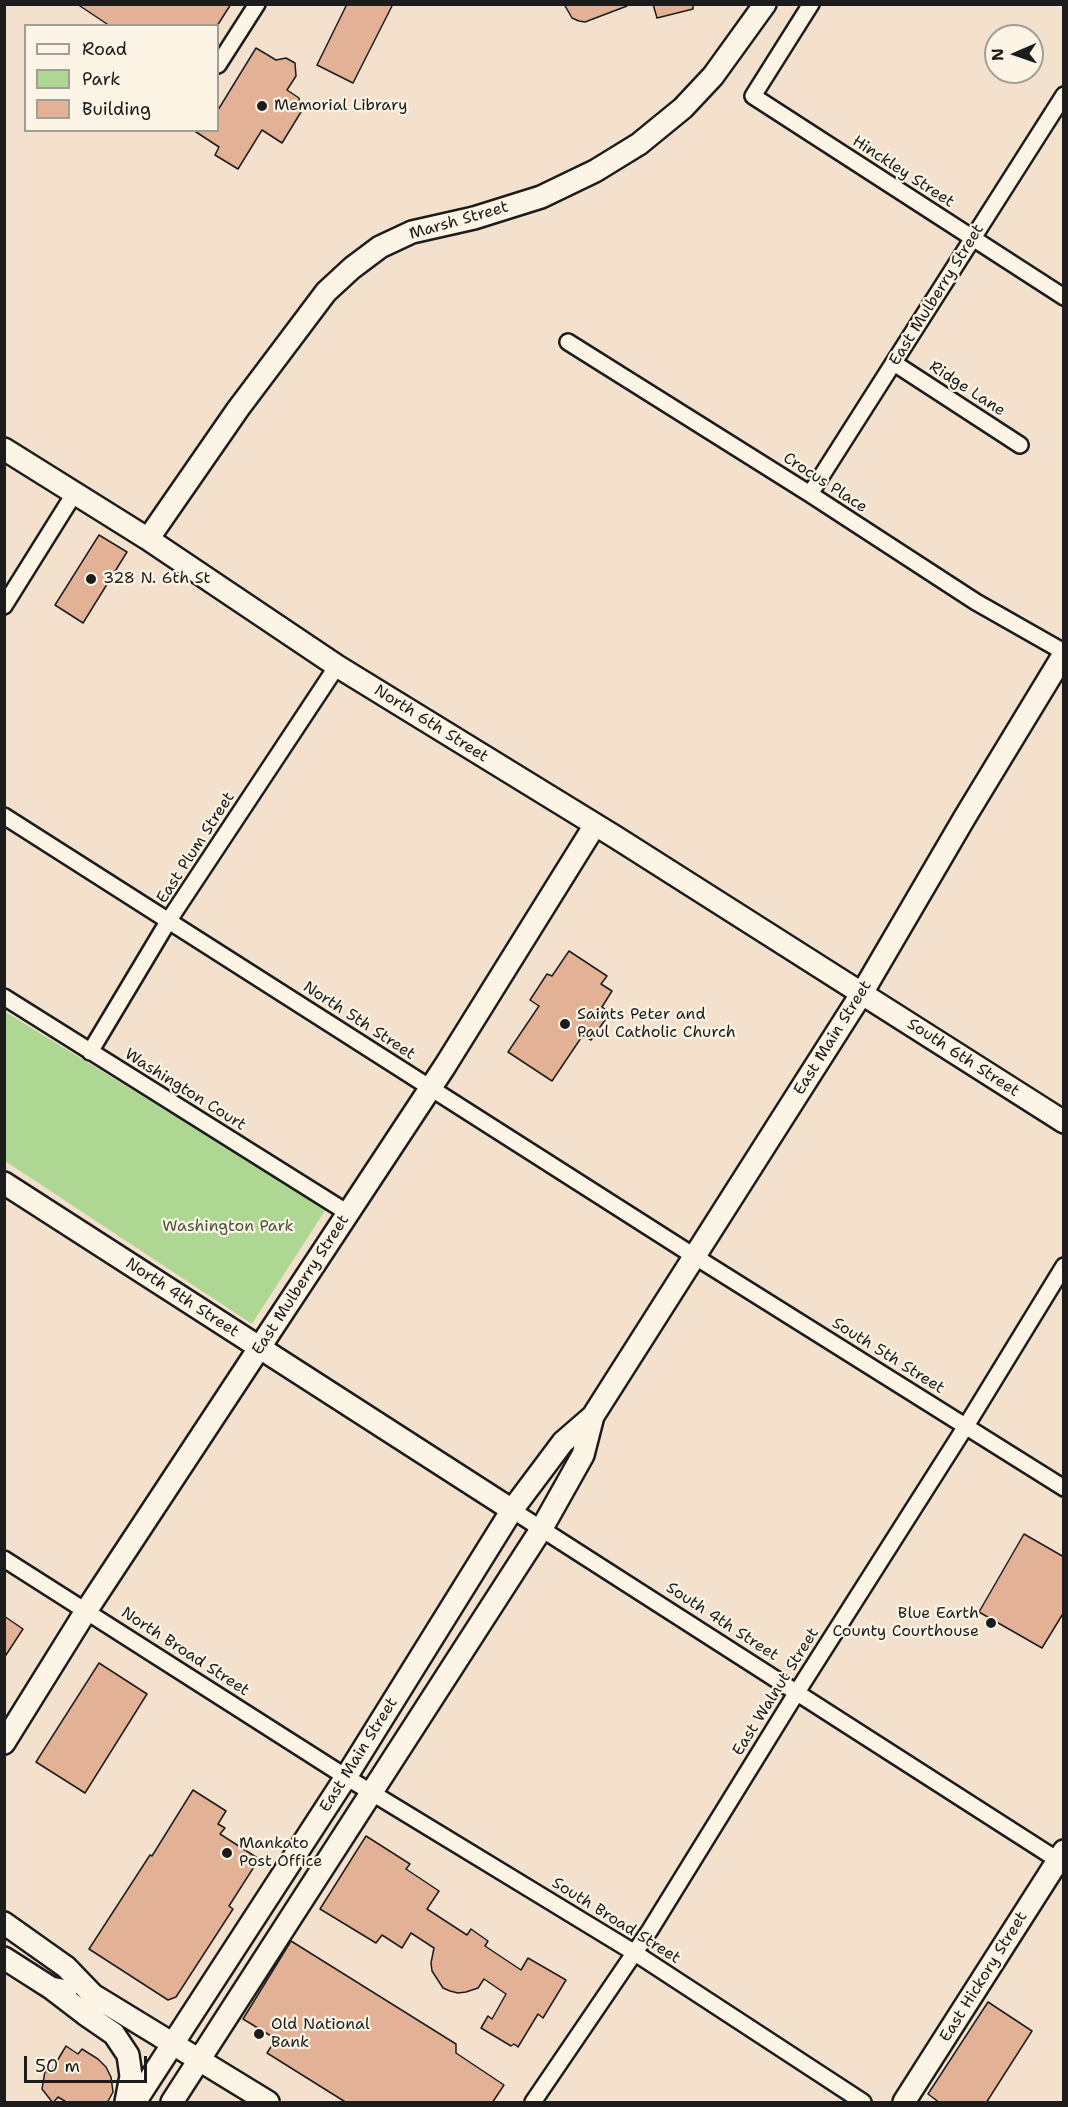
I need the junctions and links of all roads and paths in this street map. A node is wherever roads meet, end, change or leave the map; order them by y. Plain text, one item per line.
1 (256, 4) edge
2 (765, 4) edge
3 (811, 4) edge
4 (219, 63) edge
5 (1064, 95) edge
6 (973, 238) junction
7 (1064, 297) edge
8 (568, 342) dead end
9 (894, 363) junction
10 (1020, 445) dead end
11 (4, 449) edge
12 (74, 494) junction
13 (810, 494) junction
14 (148, 540) junction
15 (4, 606) edge
16 (1064, 653) edge
17 (337, 666) junction
18 (4, 816) edge
19 (595, 825) junction
20 (170, 920) junction
21 (862, 993) junction
22 (4, 997) edge
23 (90, 1052) junction
24 (431, 1088) junction
25 (1064, 1122) edge
26 (5, 1186) edge
27 (348, 1213) junction
28 (694, 1256) junction
29 (1064, 1266) edge
30 (259, 1348) junction
31 (593, 1416) junction
32 (966, 1426) junction
33 (1064, 1488) edge
34 (512, 1510) junction
35 (542, 1528) junction
36 (4, 1559) edge
37 (86, 1611) junction
38 (797, 1692) junction
39 (4, 1743) edge
40 (346, 1777) junction
41 (371, 1792) junction
42 (1062, 1858) edge
43 (4, 1923) edge
44 (635, 1953) junction
45 (4, 1958) edge
46 (51, 1988) junction
47 (93, 1995) junction
48 (173, 2043) junction
49 (199, 2060) junction
50 (126, 2103) edge
51 (135, 2103) edge
52 (172, 2103) edge
53 (268, 2103) edge
54 (533, 2103) edge
55 (863, 2103) edge
56 (904, 2103) edge

1 - 4 street
2 - 14 street, Marsh Street
3 - 6 street, Hinckley Street
5 - 6 street, East Mulberry Street
6 - 7 street, Hinckley Street
6 - 9 street, East Mulberry Street
8 - 13 street, Crocus Place
9 - 10 street, Ridge Lane
9 - 13 street, East Mulberry Street
11 - 12 street, North 6th Street
12 - 14 street, North 6th Street
12 - 15 street
13 - 16 street, Crocus Place
14 - 17 street, North 6th Street
16 - 21 street, East Main Street
17 - 19 street, North 6th Street
17 - 20 street, East Plum Street
18 - 20 street, North 5th Street
19 - 21 street, North 6th Street
19 - 24 street, East Mulberry Street
20 - 23 street, East Plum Street
20 - 24 street, North 5th Street
21 - 25 street, South 6th Street
21 - 28 street, East Main Street
22 - 23 street, Washington Court
23 - 27 street, Washington Court
24 - 27 street, East Mulberry Street
24 - 28 street, North 5th Street
26 - 30 street, North 4th Street
27 - 30 street, East Mulberry Street
28 - 31 street, East Main Street
28 - 32 street, South 5th Street
29 - 32 street, East Walnut Street
30 - 34 street, North 4th Street
30 - 37 street, East Mulberry Street
31 - 34 street, East Main Street
31 - 35 street, East Main Street
32 - 33 street, South 5th Street
32 - 38 street, East Walnut Street
34 - 35 street, South 4th Street
34 - 40 street, East Main Street
35 - 38 street, South 4th Street
35 - 41 street, East Main Street
36 - 37 street, North Broad Street
37 - 39 street, East Mulberry Street
37 - 40 street, North Broad Street
38 - 42 street, South 4th Street
38 - 44 street, East Walnut Street
40 - 41 street, South Broad Street
40 - 48 street, East Main Street
41 - 44 street, South Broad Street
41 - 49 street, East Main Street
42 - 56 street, East Hickory Street
43 - 47 street
44 - 54 street, East Walnut Street
44 - 55 street, South Broad Street
45 - 46 street
46 - 47 street
46 - 50 street
47 - 48 street
48 - 49 street
48 - 51 street, East Main Street
49 - 52 street, East Main Street
49 - 53 street

